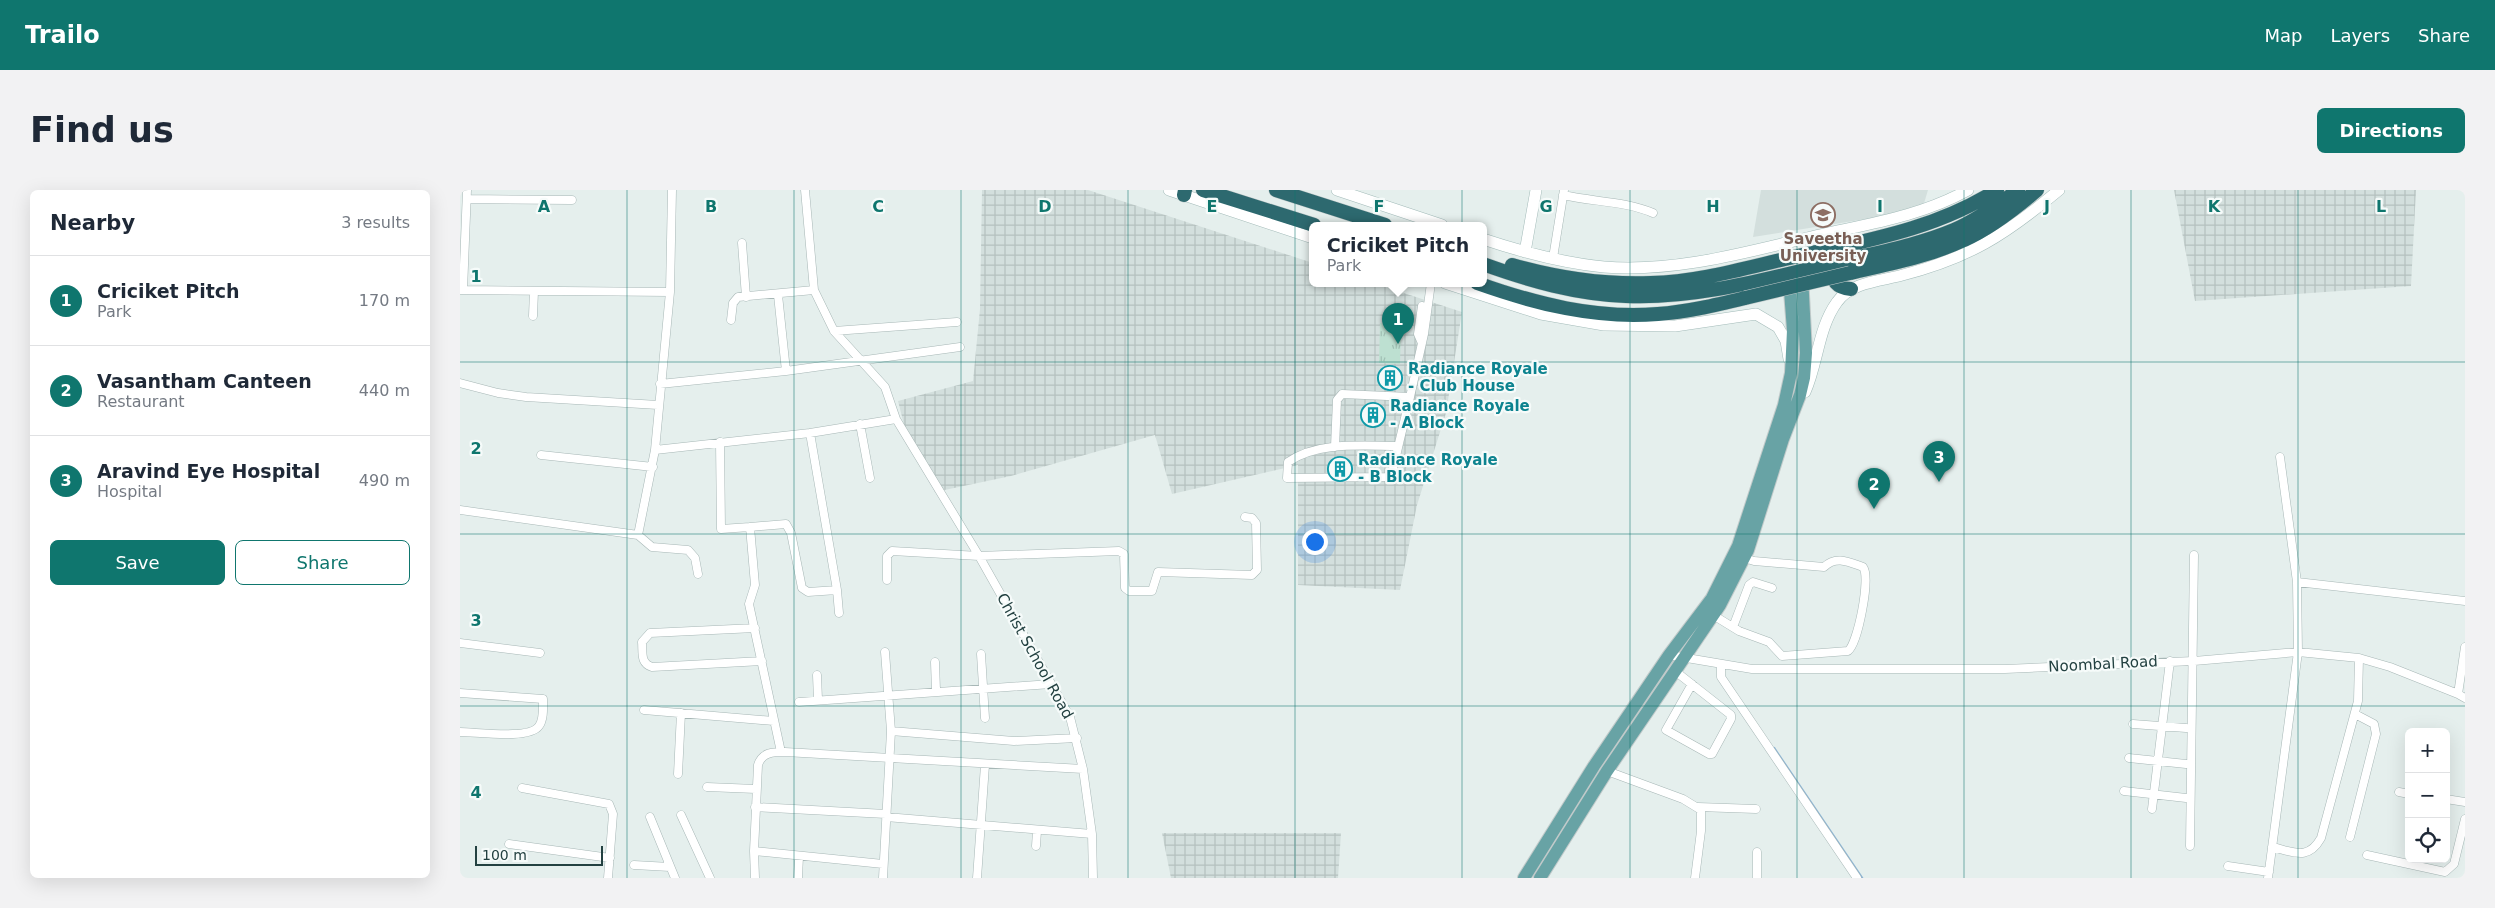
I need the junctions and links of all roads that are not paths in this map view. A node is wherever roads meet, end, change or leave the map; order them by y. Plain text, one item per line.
1 (672, 190) edge
2 (805, 190) edge
3 (1169, 190) edge
4 (1203, 190) edge
5 (1276, 190) edge
6 (1337, 190) edge
7 (1536, 190) edge
8 (1968, 190) edge
9 (1997, 190) edge
10 (2018, 190) edge
11 (2037, 190) edge
12 (2059, 190) edge
13 (1184, 193) edge
14 (1563, 193) edge
15 (467, 194) edge
16 (572, 200) dead end
17 (1653, 213) dead end
18 (1377, 222) edge
19 (1433, 222) edge
20 (1309, 223) edge
21 (1309, 237) edge
22 (1487, 240) edge
23 (742, 243) dead end
24 (1525, 252) junction
25 (1487, 258) edge
26 (1553, 258) junction
27 (1841, 261) junction
28 (1487, 265) edge
29 (1795, 272) junction
30 (1487, 286) edge
31 (1428, 287) edge
32 (1457, 287) edge
33 (1852, 289) junction
34 (461, 290) edge
35 (814, 290) junction
36 (534, 291) junction
37 (670, 292) junction
38 (778, 295) junction
39 (746, 297) junction
40 (533, 316) dead end
41 (731, 320) dead end
42 (957, 322) dead end
43 (834, 331) junction
44 (960, 347) dead end
45 (860, 359) junction
46 (786, 371) junction
47 (1790, 380) junction
48 (460, 383) edge
49 (660, 384) junction
50 (1410, 397) junction
51 (658, 404) junction
52 (1794, 413) junction
53 (896, 419) junction
54 (860, 424) junction
55 (810, 433) junction
56 (720, 442) junction
57 (1398, 446) junction
58 (1335, 447) junction
59 (655, 450) junction
60 (541, 455) dead end
61 (2280, 457) dead end
62 (653, 467) junction
63 (870, 478) dead end
64 (460, 510) edge
65 (1245, 518) dead end
66 (750, 527) junction
67 (638, 536) junction
68 (2194, 555) dead end
69 (979, 556) junction
70 (1744, 558) junction
71 (698, 574) dead end
72 (887, 580) dead end
73 (2297, 582) junction
74 (1772, 588) dead end
75 (837, 590) junction
76 (2465, 601) edge
77 (839, 614) dead end
78 (1714, 615) junction
79 (1733, 627) junction
80 (754, 628) junction
81 (460, 643) edge
82 (2465, 648) edge
83 (885, 652) dead end
84 (2298, 652) junction
85 (540, 653) dead end
86 (981, 654) dead end
87 (1669, 655) junction
88 (1683, 658) junction
89 (2359, 658) junction
90 (762, 661) junction
91 (2170, 661) junction
92 (2194, 661) junction
93 (935, 662) dead end
94 (1721, 664) junction
95 (2464, 666) edge
96 (1675, 671) junction
97 (816, 675) dead end
98 (1051, 684) junction
99 (1692, 684) junction
100 (984, 689) junction
101 (936, 691) junction
102 (460, 693) edge
103 (889, 694) junction
104 (2462, 696) edge
105 (818, 700) junction
106 (799, 702) dead end
107 (644, 710) dead end
108 (681, 713) junction
109 (2355, 714) junction
110 (985, 718) dead end
111 (774, 721) junction
112 (2133, 724) dead end
113 (2162, 726) junction
114 (2186, 728) dead end
115 (891, 731) junction
116 (460, 732) edge
117 (1077, 738) junction
118 (780, 752) junction
119 (890, 758) junction
120 (2128, 758) dead end
121 (2158, 761) junction
122 (2186, 764) dead end
123 (985, 765) junction
124 (1083, 769) junction
125 (1607, 771) junction
126 (678, 774) dead end
127 (707, 787) dead end
128 (522, 788) dead end
129 (756, 789) junction
130 (2124, 791) dead end
131 (2399, 792) dead end
132 (2405, 793) edge
133 (2154, 794) junction
134 (2186, 798) dead end
135 (2450, 800) edge
136 (2465, 802) edge
137 (754, 806) junction
138 (1698, 807) junction
139 (2152, 808) dead end
140 (1756, 809) dead end
141 (681, 815) dead end
142 (650, 816) dead end
143 (886, 816) junction
144 (2465, 818) edge
145 (980, 825) junction
146 (2464, 830) edge
147 (1037, 831) junction
148 (1092, 834) junction
149 (2350, 837) dead end
150 (509, 844) dead end
151 (1036, 846) dead end
152 (2190, 846) dead end
153 (2272, 847) junction
154 (754, 851) junction
155 (1757, 852) dead end
156 (2367, 855) dead end
157 (799, 856) junction
158 (610, 858) junction
159 (883, 864) junction
160 (634, 865) dead end
161 (2228, 866) dead end
162 (670, 868) junction
163 (2268, 875) edge
164 (608, 878) edge
165 (675, 878) edge
166 (710, 878) edge
167 (755, 878) edge
168 (798, 878) edge
169 (883, 878) edge
170 (976, 878) edge
171 (1093, 878) edge
172 (1524, 878) edge
173 (1540, 878) edge
174 (1695, 878) edge
175 (1757, 878) edge
176 (1857, 878) edge

1 - 37 street
2 - 35 street
3 - 13 street
4 - 20 highway
5 - 18 highway
6 - 19 street
7 - 24 street
8 - 26 street
9 - 25 highway
10 - 27 highway
11 - 30 highway, bridge
12 - 33 street
13 - 21 street
14 - 17 street
14 - 26 street
15 - 16 street
15 - 34 street
22 - 24 street
23 - 39 street
24 - 26 street
27 - 29 highway
27 - 33 highway
28 - 29 highway
29 - 47 main road
29 - 52 main road
31 - 50 street
32 - 47 street
33 - 52 street
34 - 36 street
35 - 38 street
35 - 43 street, Christ School Road
36 - 37 street
36 - 40 street
37 - 49 street
38 - 39 street
38 - 46 street
39 - 41 street
42 - 43 street
43 - 45 street, Christ School Road
44 - 45 street
45 - 46 street
45 - 53 street, Christ School Road
46 - 49 street
47 - 87 main road
48 - 51 street
49 - 51 street
50 - 57 street
50 - 58 street
51 - 59 street
52 - 70 main road
53 - 54 street
53 - 69 street, Christ School Road
54 - 55 street
54 - 63 street
55 - 56 street
55 - 75 street
56 - 59 street
56 - 66 street
57 - 58 street
57 - 58 street
59 - 62 street
60 - 62 street
61 - 73 street
62 - 67 street
64 - 67 street
65 - 69 street
66 - 75 street
66 - 80 street
67 - 71 street
68 - 92 street
69 - 72 street
69 - 98 street, Christ School Road
70 - 78 main road
70 - 79 street
73 - 76 street
73 - 84 street
74 - 79 street
75 - 77 street
78 - 79 street
78 - 88 main road
80 - 90 street
80 - 90 street
81 - 85 street
82 - 95 street
83 - 103 street
84 - 89 street, Noombal Road
84 - 92 street, Noombal Road
84 - 153 street
86 - 100 street
87 - 88 street, Noombal Road
87 - 172 main road
88 - 94 street, Noombal Road
88 - 96 main road
89 - 104 street, Noombal Road
89 - 109 street
90 - 111 street
91 - 92 street, Noombal Road
91 - 94 street, Noombal Road
91 - 113 street
92 - 152 street
93 - 101 street
94 - 176 street
95 - 104 street
96 - 99 street
96 - 125 main road
97 - 105 street
98 - 100 street
98 - 117 street, Christ School Road
99 - 99 street
100 - 101 street
100 - 110 street
101 - 103 street
102 - 116 street
103 - 105 street
103 - 115 street
105 - 106 street
107 - 108 street
108 - 111 street
108 - 126 street
109 - 149 street
109 - 153 street
111 - 118 street
112 - 113 street
113 - 114 street
113 - 121 street
115 - 117 street
115 - 119 street
117 - 124 street, Christ School Road
118 - 119 street
118 - 129 street
119 - 123 street
119 - 143 street
120 - 121 street
121 - 122 street
121 - 133 street
123 - 124 street
123 - 145 street
124 - 148 street, Christ School Road
125 - 138 street
125 - 173 main road
127 - 129 street
128 - 158 street
129 - 137 street
130 - 133 street
131 - 132 street
133 - 134 street
133 - 139 street
135 - 136 street
137 - 143 street
137 - 154 street
138 - 140 street
138 - 174 street
141 - 166 street
142 - 162 street
143 - 145 street
143 - 159 street
144 - 146 street
145 - 147 street
145 - 170 street
146 - 156 street
147 - 148 street
147 - 151 street
148 - 171 street, Christ School Road
150 - 158 street
153 - 163 street
154 - 157 street
154 - 167 street
155 - 175 street
157 - 159 street
157 - 168 street
158 - 164 street
159 - 169 street
160 - 162 street
161 - 163 street
162 - 165 street

